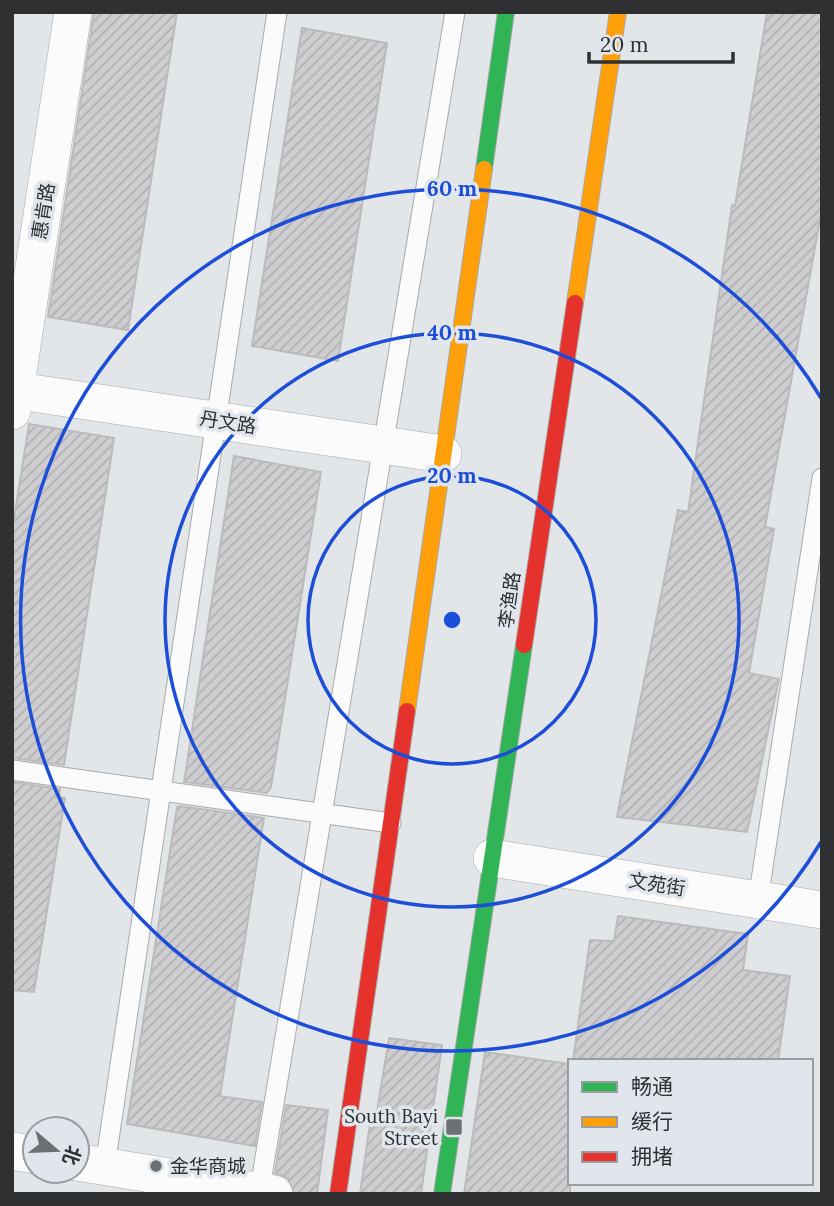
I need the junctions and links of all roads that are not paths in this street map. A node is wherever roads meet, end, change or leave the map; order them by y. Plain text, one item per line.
1 (73, 12) edge
2 (277, 12) edge
3 (455, 12) edge
4 (506, 12) edge
5 (618, 12) edge
6 (13, 397) edge
7 (216, 420) junction
8 (383, 446) junction
9 (443, 454) junction
10 (822, 478) edge
11 (12, 770) edge
12 (161, 791) junction
13 (322, 814) junction
14 (391, 823) junction
15 (492, 858) junction
16 (758, 900) junction
17 (822, 910) edge
18 (91, 1164) edge
19 (264, 1193) edge
20 (338, 1194) edge
21 (442, 1194) edge

1 - 6 street, 惠肯路
2 - 7 lane
3 - 8 lane
4 - 9 main road
5 - 15 main road, 李渔路
6 - 7 street, 丹文路
7 - 8 street, 丹文路
7 - 12 lane
8 - 9 street, 丹文路
8 - 13 lane
9 - 14 main road
10 - 16 lane
11 - 12 lane
12 - 13 lane
12 - 18 lane
13 - 14 lane
13 - 19 lane
14 - 20 main road
15 - 16 street, 文苑街
15 - 21 main road, 李渔路
16 - 17 street, 文苑街
18 - 19 street

